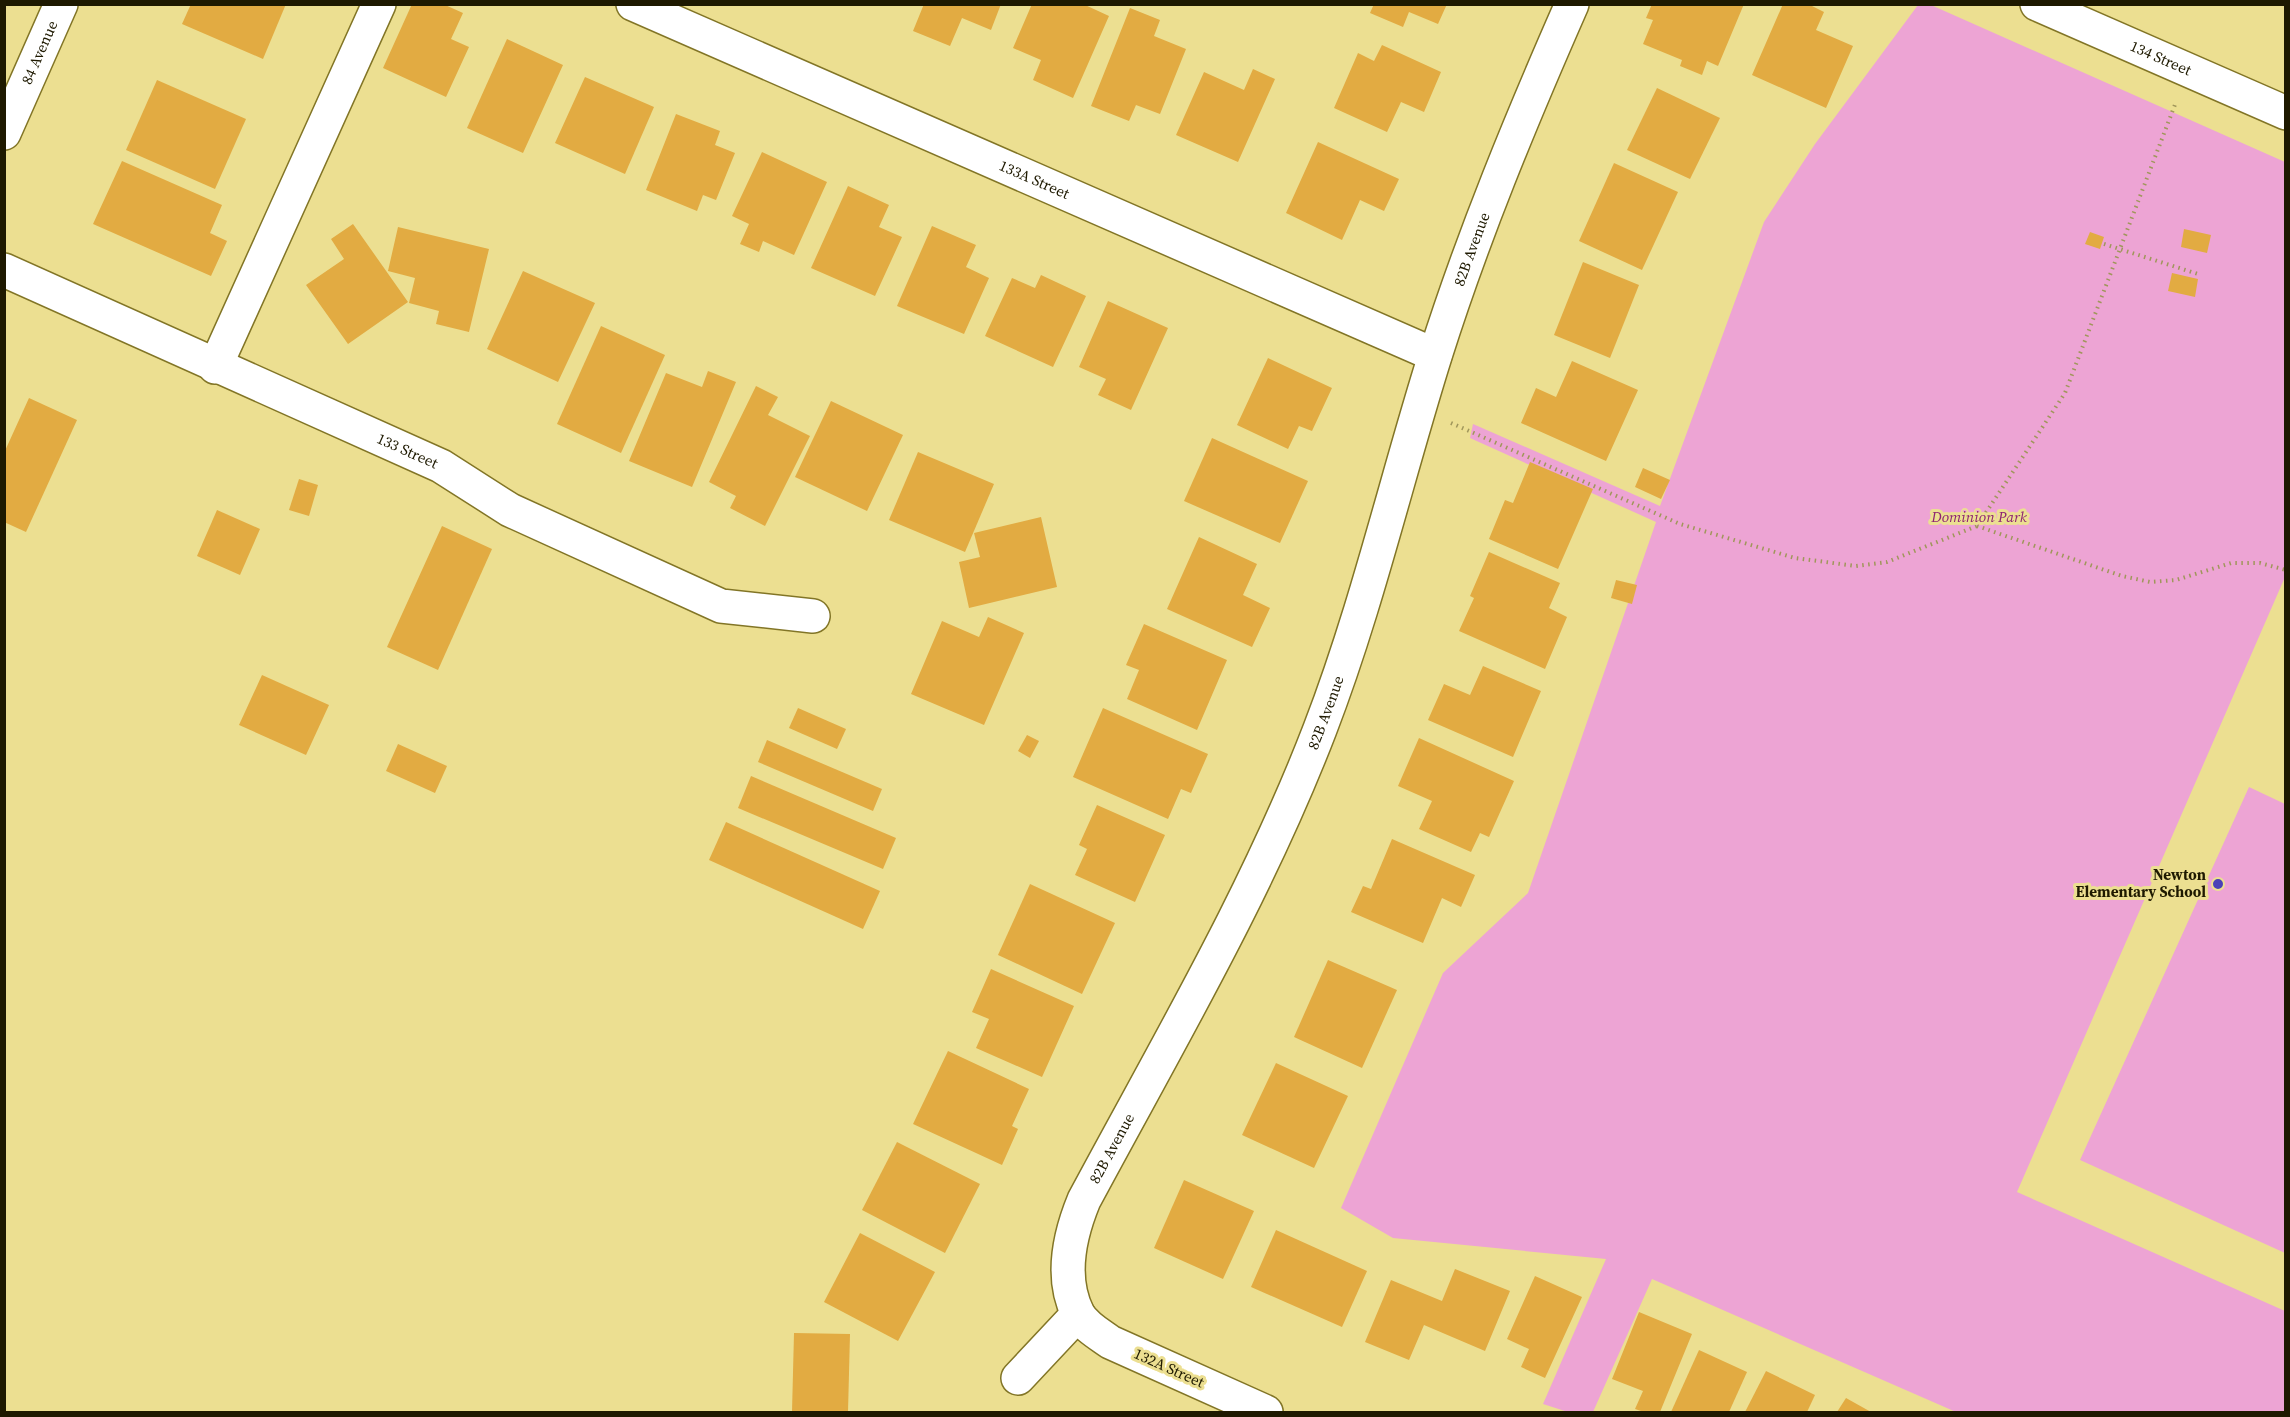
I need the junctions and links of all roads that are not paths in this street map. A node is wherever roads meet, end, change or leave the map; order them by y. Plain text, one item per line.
1 (61, 4) edge
2 (379, 4) edge
3 (633, 4) edge
4 (1572, 4) edge
5 (2037, 4) edge
6 (2285, 110) edge
7 (4, 133) edge
8 (4, 270) edge
9 (1436, 355) junction
10 (215, 367) junction
11 (813, 616) dead end
12 (1078, 1314) junction
13 (1018, 1378) dead end
14 (1266, 1413) edge

1 - 7 street, 84 Avenue
2 - 10 street
3 - 9 street, 133A Street
4 - 9 street, 82B Avenue
5 - 6 street, 134 Street
8 - 10 street, 133 Street
9 - 12 street, 82B Avenue
10 - 11 street, 133 Street
12 - 13 street
12 - 14 street, 132A Street

